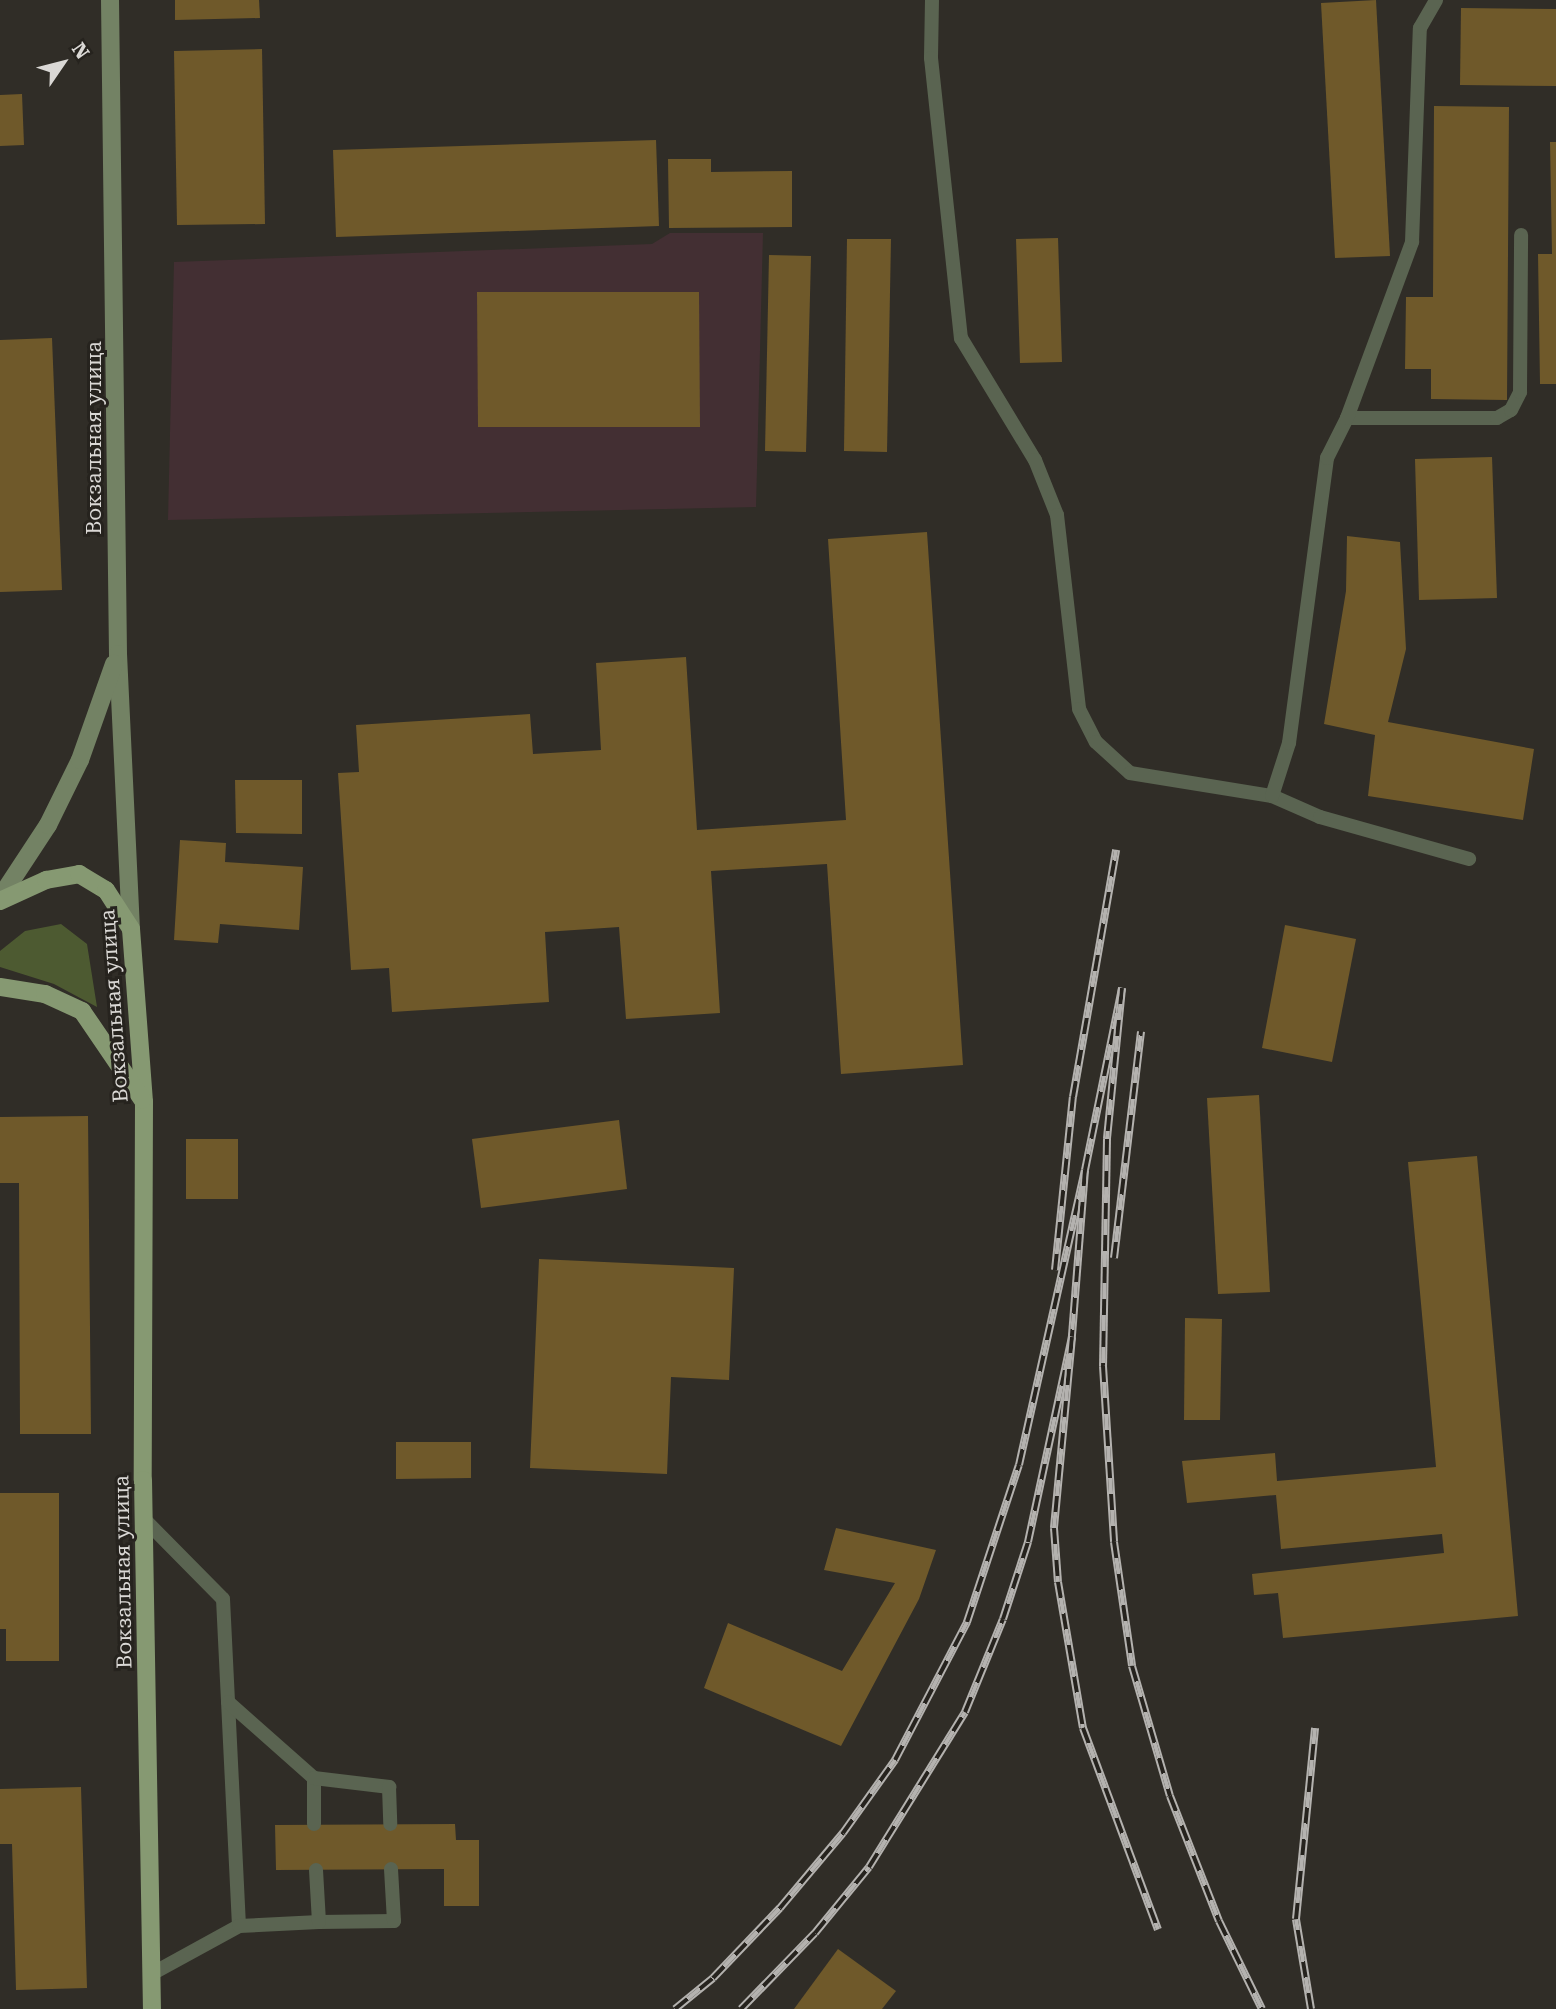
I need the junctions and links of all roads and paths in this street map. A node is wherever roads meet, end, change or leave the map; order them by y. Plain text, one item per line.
1 (110, 0) edge
2 (932, 0) edge
3 (1436, 0) edge
4 (1521, 235) dead end
5 (1346, 418) junction
6 (117, 654) junction
7 (1272, 796) junction
8 (1469, 859) dead end
9 (0, 900) edge
10 (131, 929) junction
11 (0, 987) edge
12 (144, 1102) junction
13 (145, 1520) junction
14 (228, 1702) junction
15 (314, 1778) junction
16 (314, 1824) dead end
17 (390, 1824) dead end
18 (316, 1870) dead end
19 (391, 1870) dead end
20 (319, 1922) junction
21 (239, 1926) junction
22 (153, 1973) junction
23 (152, 2009) edge

1 - 6 main road, Вокзальная улица
2 - 7 lane
3 - 5 lane
4 - 5 lane
5 - 7 lane
6 - 9 main road
6 - 10 main road, Вокзальная улица
7 - 8 lane
9 - 10 main road
10 - 12 main road, Вокзальная улица
11 - 12 main road
12 - 13 main road, Вокзальная улица
13 - 14 lane
13 - 22 main road, Вокзальная улица
14 - 15 lane
14 - 21 lane
15 - 16 lane
15 - 17 lane
18 - 20 lane
19 - 20 lane
20 - 21 lane
21 - 22 lane
22 - 23 main road, Вокзальная улица

